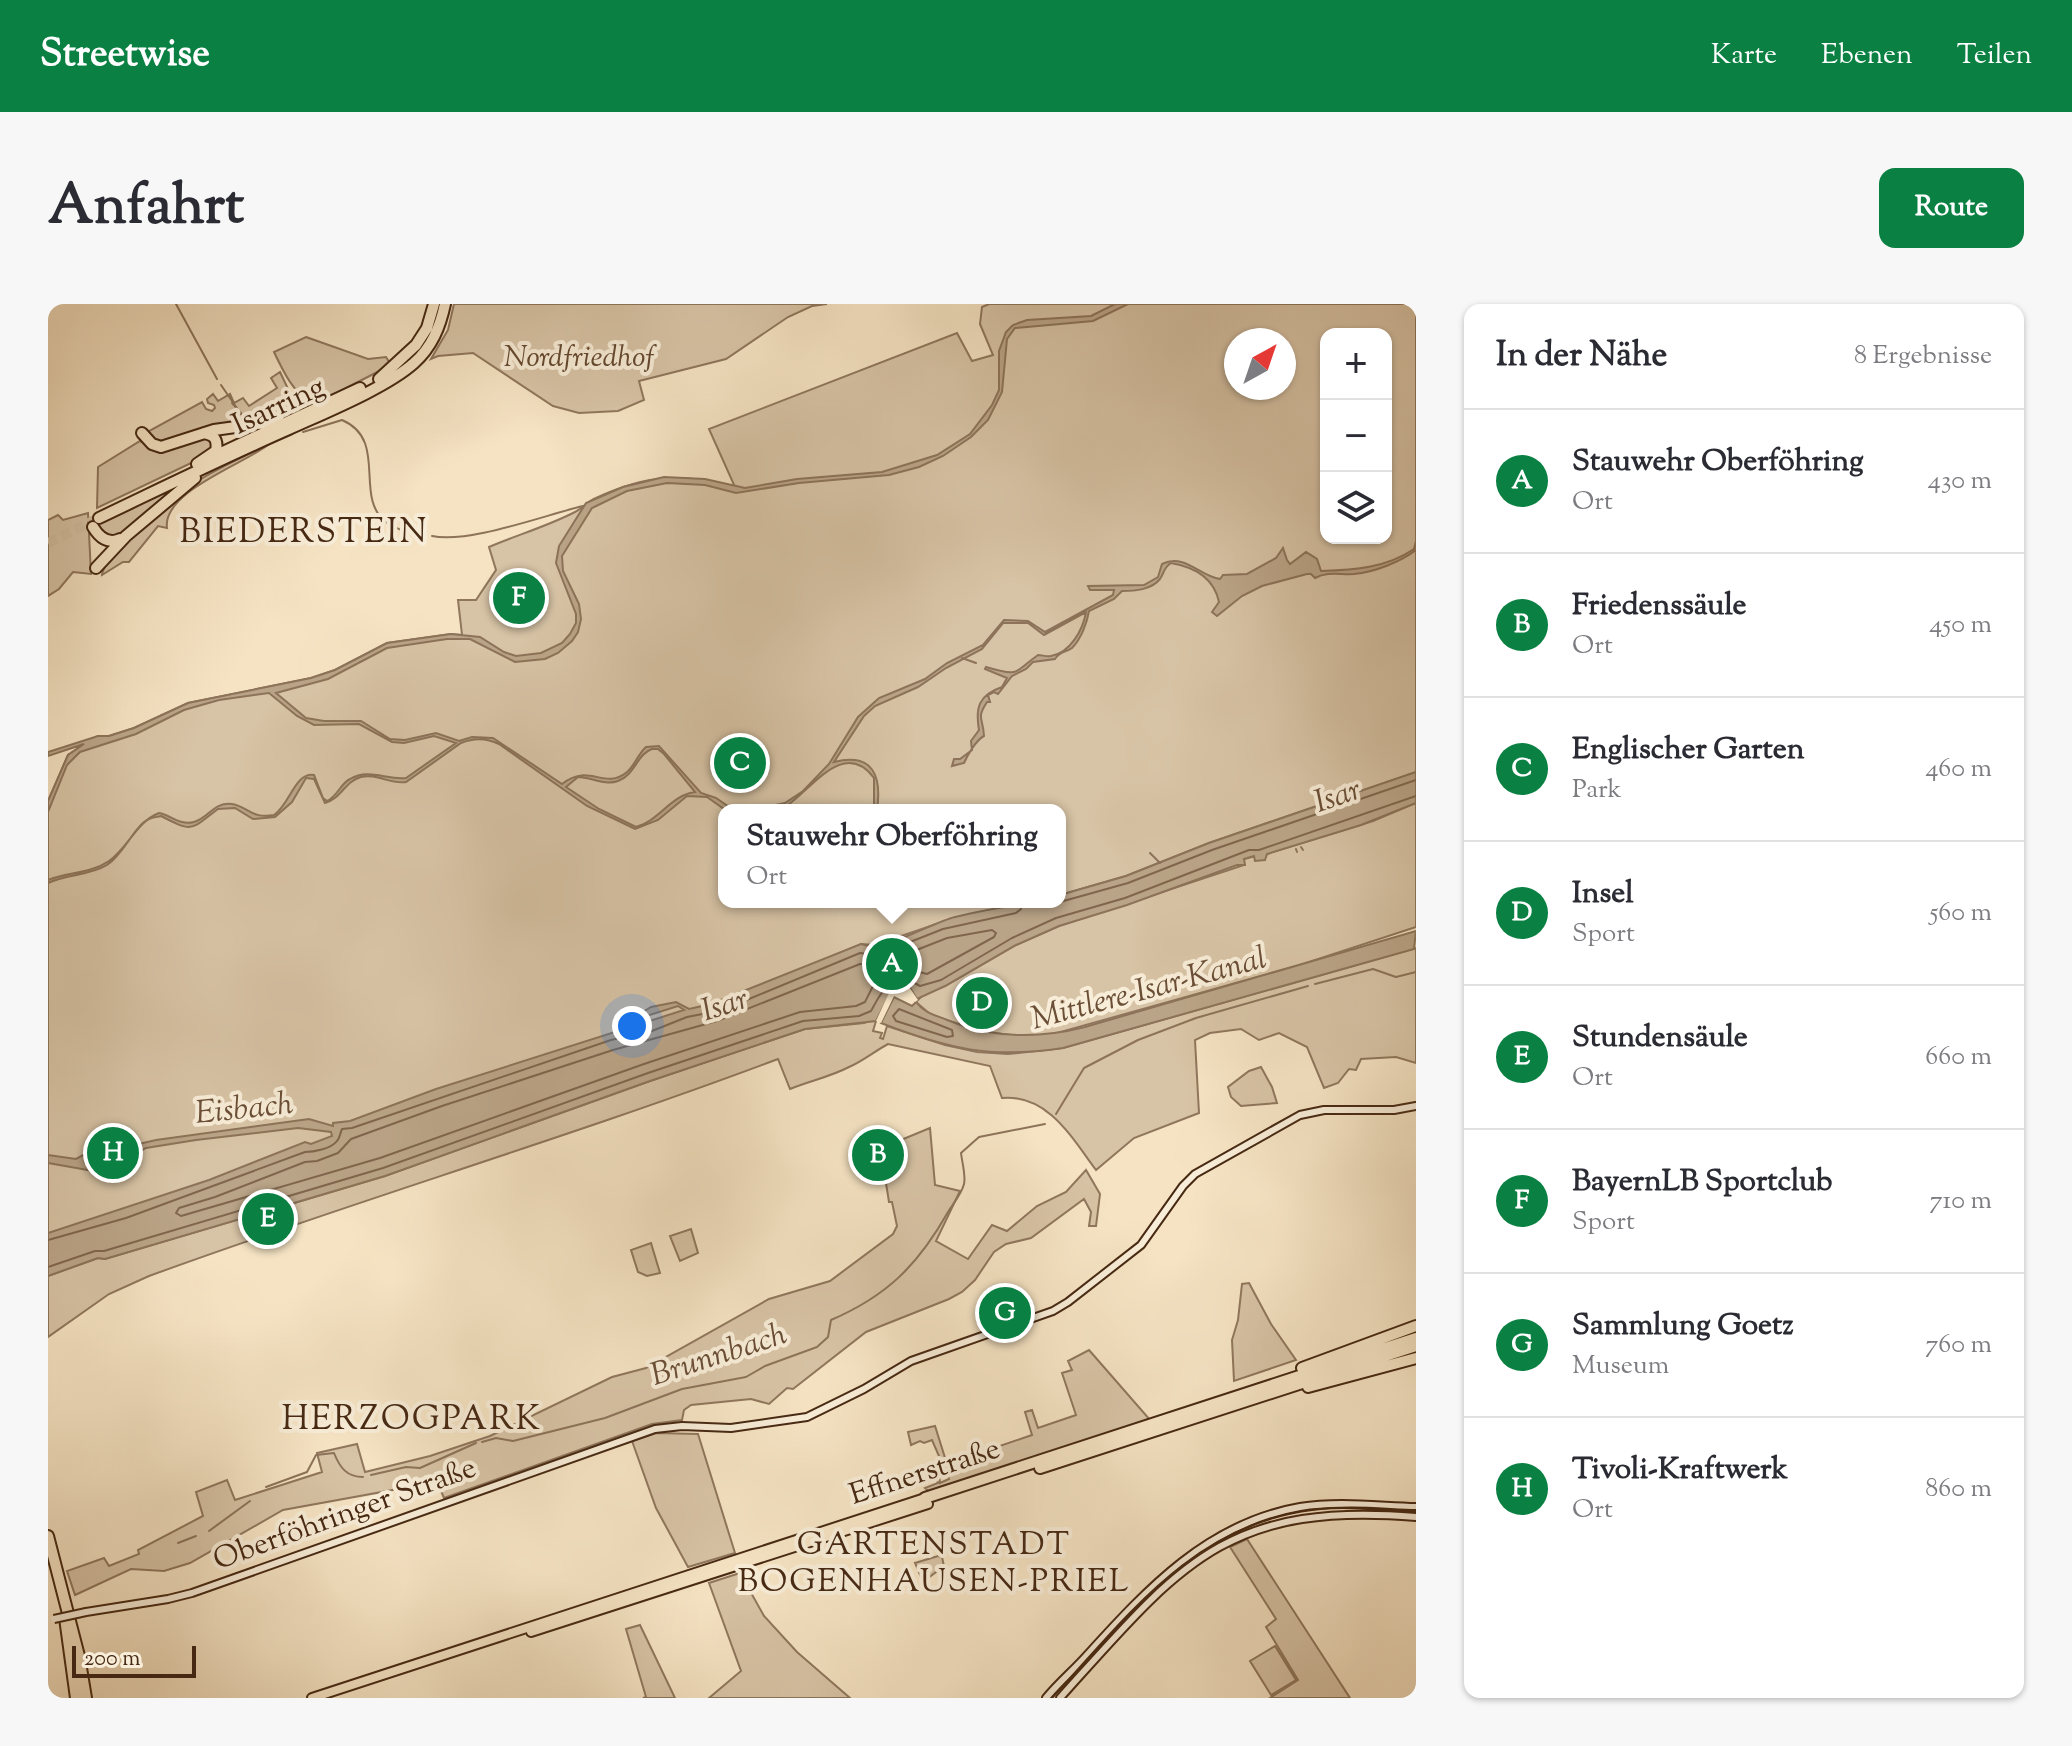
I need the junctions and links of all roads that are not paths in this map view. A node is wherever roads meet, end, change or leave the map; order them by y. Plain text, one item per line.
1 (442, 304) edge
2 (379, 379) junction
3 (282, 425) junction
4 (142, 433) dead end
5 (204, 433) junction
6 (235, 455) junction
7 (197, 464) junction
8 (97, 518) junction
9 (126, 536) junction
10 (96, 568) dead end
11 (1416, 1106) edge
12 (1416, 1326) edge
13 (1416, 1338) edge
14 (1416, 1346) edge
15 (1416, 1358) edge
16 (1262, 1392) junction
17 (927, 1501) junction
18 (1416, 1507) edge
19 (1416, 1517) edge
20 (48, 1536) edge
21 (50, 1553) edge
22 (59, 1616) edge
23 (84, 1698) edge
24 (312, 1698) edge
25 (329, 1698) edge
26 (1046, 1698) edge
27 (1060, 1698) edge

1 - 2 highway
1 - 2 highway, Isarring
1 - 3 highway, Isarring
2 - 3 highway, Isarring
3 - 5 highway, Isarring
3 - 6 highway, Isarring
3 - 7 highway, Isarring
4 - 5 highway, Isarring
5 - 7 highway
6 - 8 highway, Isarring
6 - 9 highway
7 - 8 highway, Isarring
8 - 9 highway
9 - 10 highway
11 - 22 main road, Oberföhringer Straße, bridge
12 - 16 highway
13 - 16 highway, Effnerstraße
14 - 16 highway, Effnerstraße
15 - 16 highway
16 - 17 highway, Effnerstraße
17 - 24 main road, Effnerstraße
17 - 25 main road, Effnerstraße
18 - 26 main road
19 - 27 main road
20 - 21 highway
21 - 22 highway
22 - 23 highway

